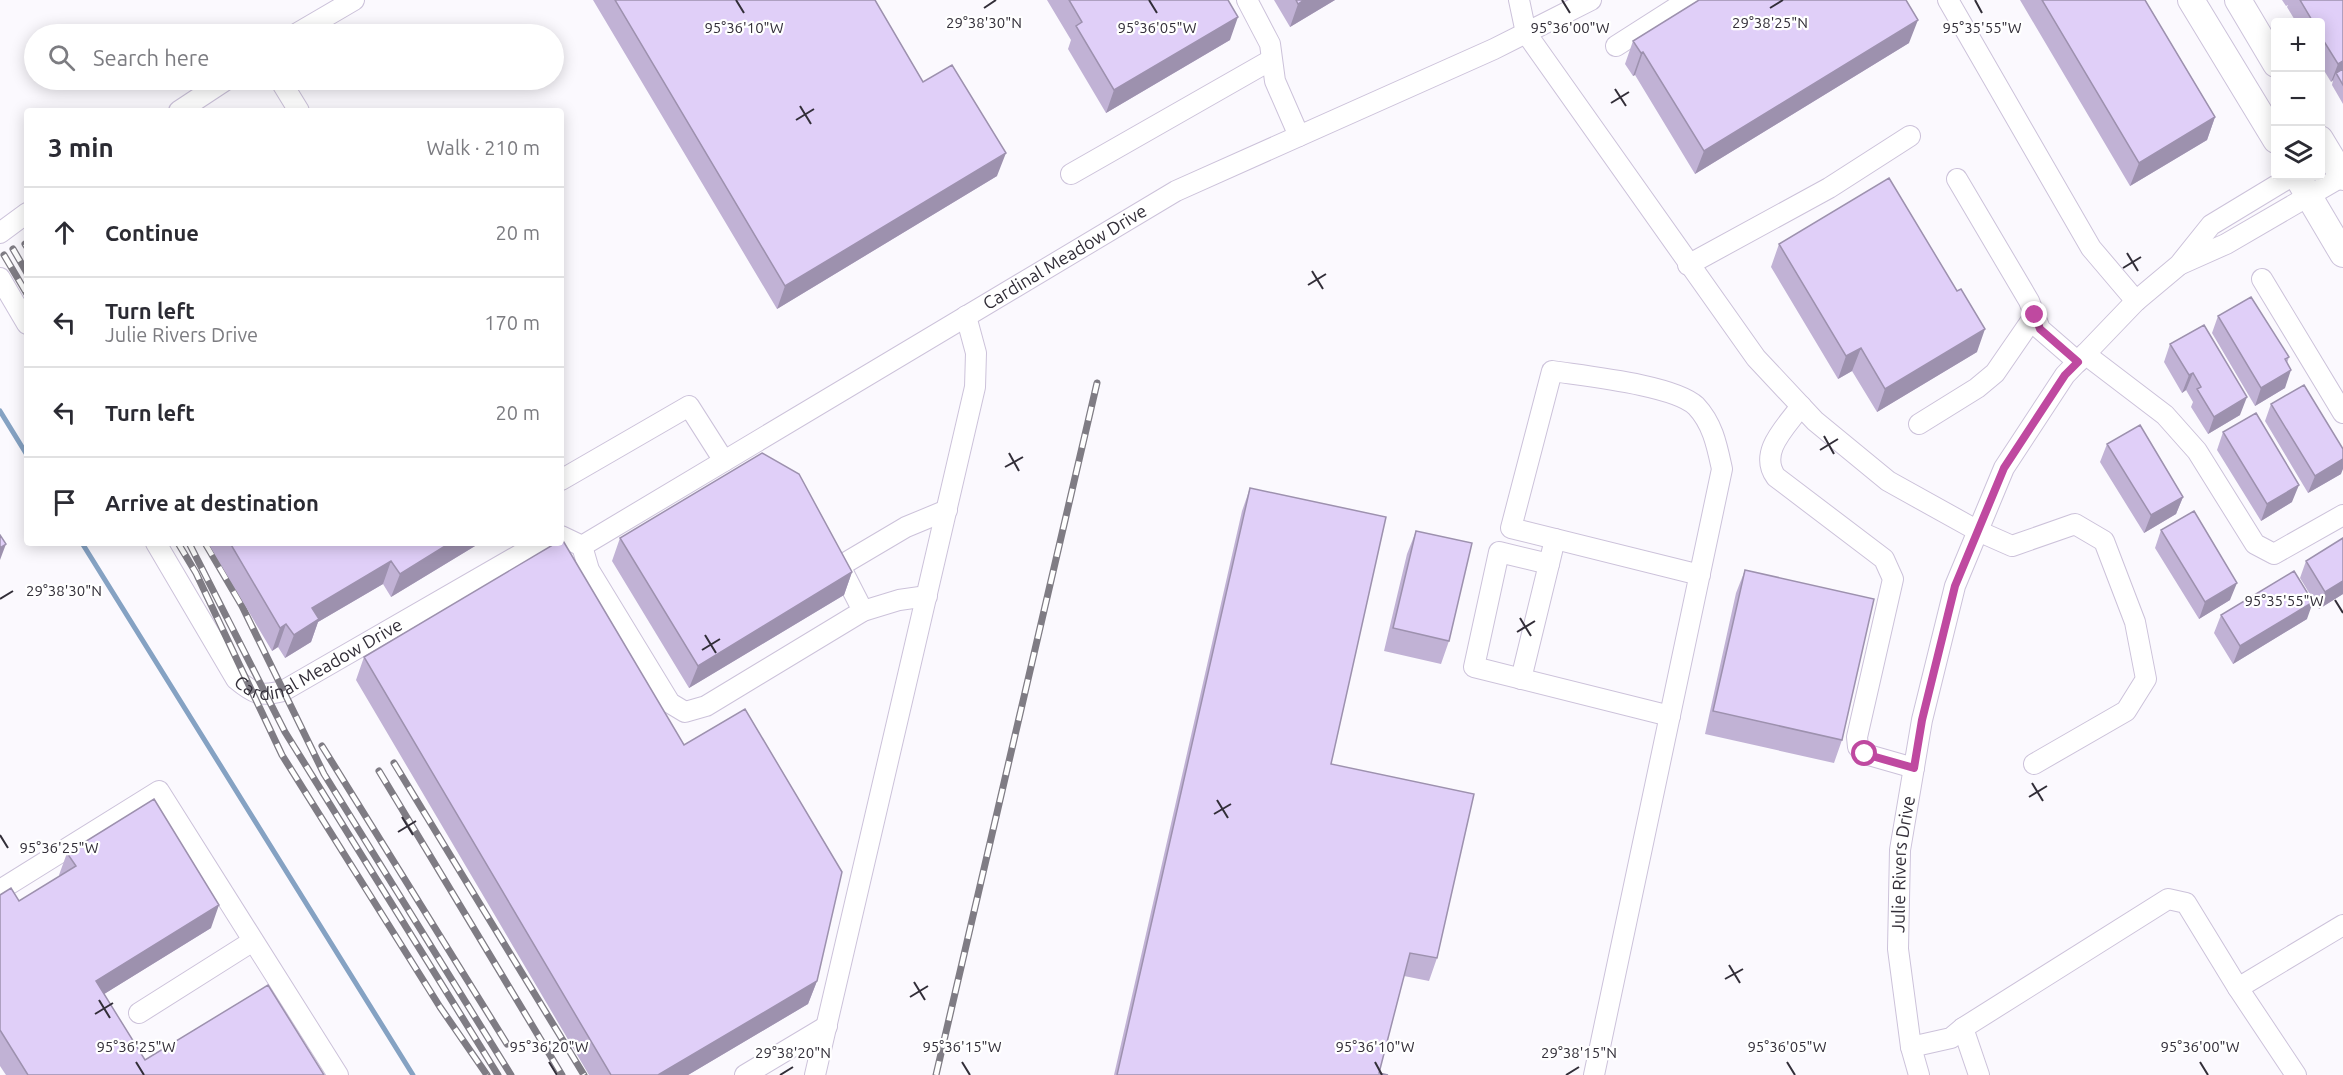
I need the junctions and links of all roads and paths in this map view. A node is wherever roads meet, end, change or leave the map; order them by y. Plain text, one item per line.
1 (354, 0) edge
2 (1247, 0) edge
3 (1519, 0) edge
4 (1591, 0) edge
5 (1688, 0) edge
6 (1948, 0) edge
7 (2191, 0) edge
8 (2238, 0) edge
9 (313, 24) edge
10 (1526, 33) junction
11 (1616, 46) dead end
12 (2271, 56) edge
13 (1271, 60) junction
14 (211, 90) edge
15 (286, 90) edge
16 (184, 108) edge
17 (297, 108) edge
18 (2271, 132) edge
19 (1299, 136) junction
20 (1910, 136) dead end
21 (2328, 149) edge
22 (1071, 174) dead end
23 (2343, 176) edge
24 (1957, 179) dead end
25 (2285, 180) edge
26 (2303, 186) edge
27 (24, 215) edge
28 (0, 233) edge
29 (2343, 254) edge
30 (1688, 265) junction
31 (2179, 266) junction
32 (0, 278) edge
33 (2262, 279) dead end
34 (2136, 300) junction
35 (2035, 315) junction
36 (966, 316) junction
37 (24, 319) edge
38 (2081, 358) junction
39 (1801, 406) junction
40 (2343, 413) edge
41 (1919, 424) dead end
42 (724, 461) junction
43 (564, 478) edge
44 (947, 510) junction
45 (2343, 514) edge
46 (1978, 531) junction
47 (564, 537) edge
48 (1555, 539) junction
49 (158, 546) edge
50 (535, 546) edge
51 (582, 546) junction
52 (1550, 564) junction
53 (1700, 574) junction
54 (927, 597) junction
55 (863, 611) junction
56 (1521, 679) junction
57 (1670, 716) junction
58 (2034, 764) dead end
59 (1914, 768) junction
60 (0, 890) edge
61 (2343, 926) edge
62 (253, 941) junction
63 (2238, 988) junction
64 (139, 1014) dead end
65 (827, 1026) junction
66 (1963, 1028) junction
67 (1911, 1047) junction
68 (338, 1075) edge
69 (745, 1075) edge
70 (815, 1075) edge
71 (1594, 1075) edge
72 (1919, 1075) edge
73 (1979, 1075) edge
74 (2296, 1075) edge

1 - 9 street
2 - 13 street
3 - 10 street
4 - 10 street, Cardinal Meadow Drive
5 - 11 street
6 - 34 street
7 - 18 main road
8 - 12 main road
10 - 19 street, Cardinal Meadow Drive
10 - 30 street
13 - 19 street
13 - 22 street
14 - 16 street
15 - 17 street
19 - 36 street, Cardinal Meadow Drive
20 - 30 street
21 - 23 main road
23 - 26 street, Julie Rivers Drive
24 - 35 street
25 - 31 street, Julie Rivers Drive
26 - 29 main road
26 - 31 street, Julie Rivers Drive
27 - 28 street
30 - 39 street
31 - 34 street, Julie Rivers Drive
32 - 37 street
33 - 40 street
34 - 38 street, Julie Rivers Drive
35 - 38 street
35 - 41 street
36 - 42 street, Cardinal Meadow Drive
36 - 44 street
38 - 45 street
38 - 46 street, Julie Rivers Drive
39 - 46 street
39 - 59 street
42 - 43 street
42 - 51 street, Cardinal Meadow Drive
44 - 54 street
44 - 55 street
46 - 58 street
46 - 59 street, Julie Rivers Drive
47 - 51 street
48 - 52 street
48 - 53 street
48 - 53 street
49 - 50 street, Cardinal Meadow Drive
51 - 55 street
52 - 56 street
52 - 56 street
53 - 57 street
54 - 55 street
54 - 65 street
56 - 57 street
57 - 71 street
59 - 67 street, Julie Rivers Drive
60 - 62 street
61 - 63 street
62 - 64 street
62 - 68 street
63 - 66 street
63 - 74 street
65 - 69 street
65 - 70 street
66 - 67 street
66 - 73 street
67 - 72 street, Julie Rivers Drive

